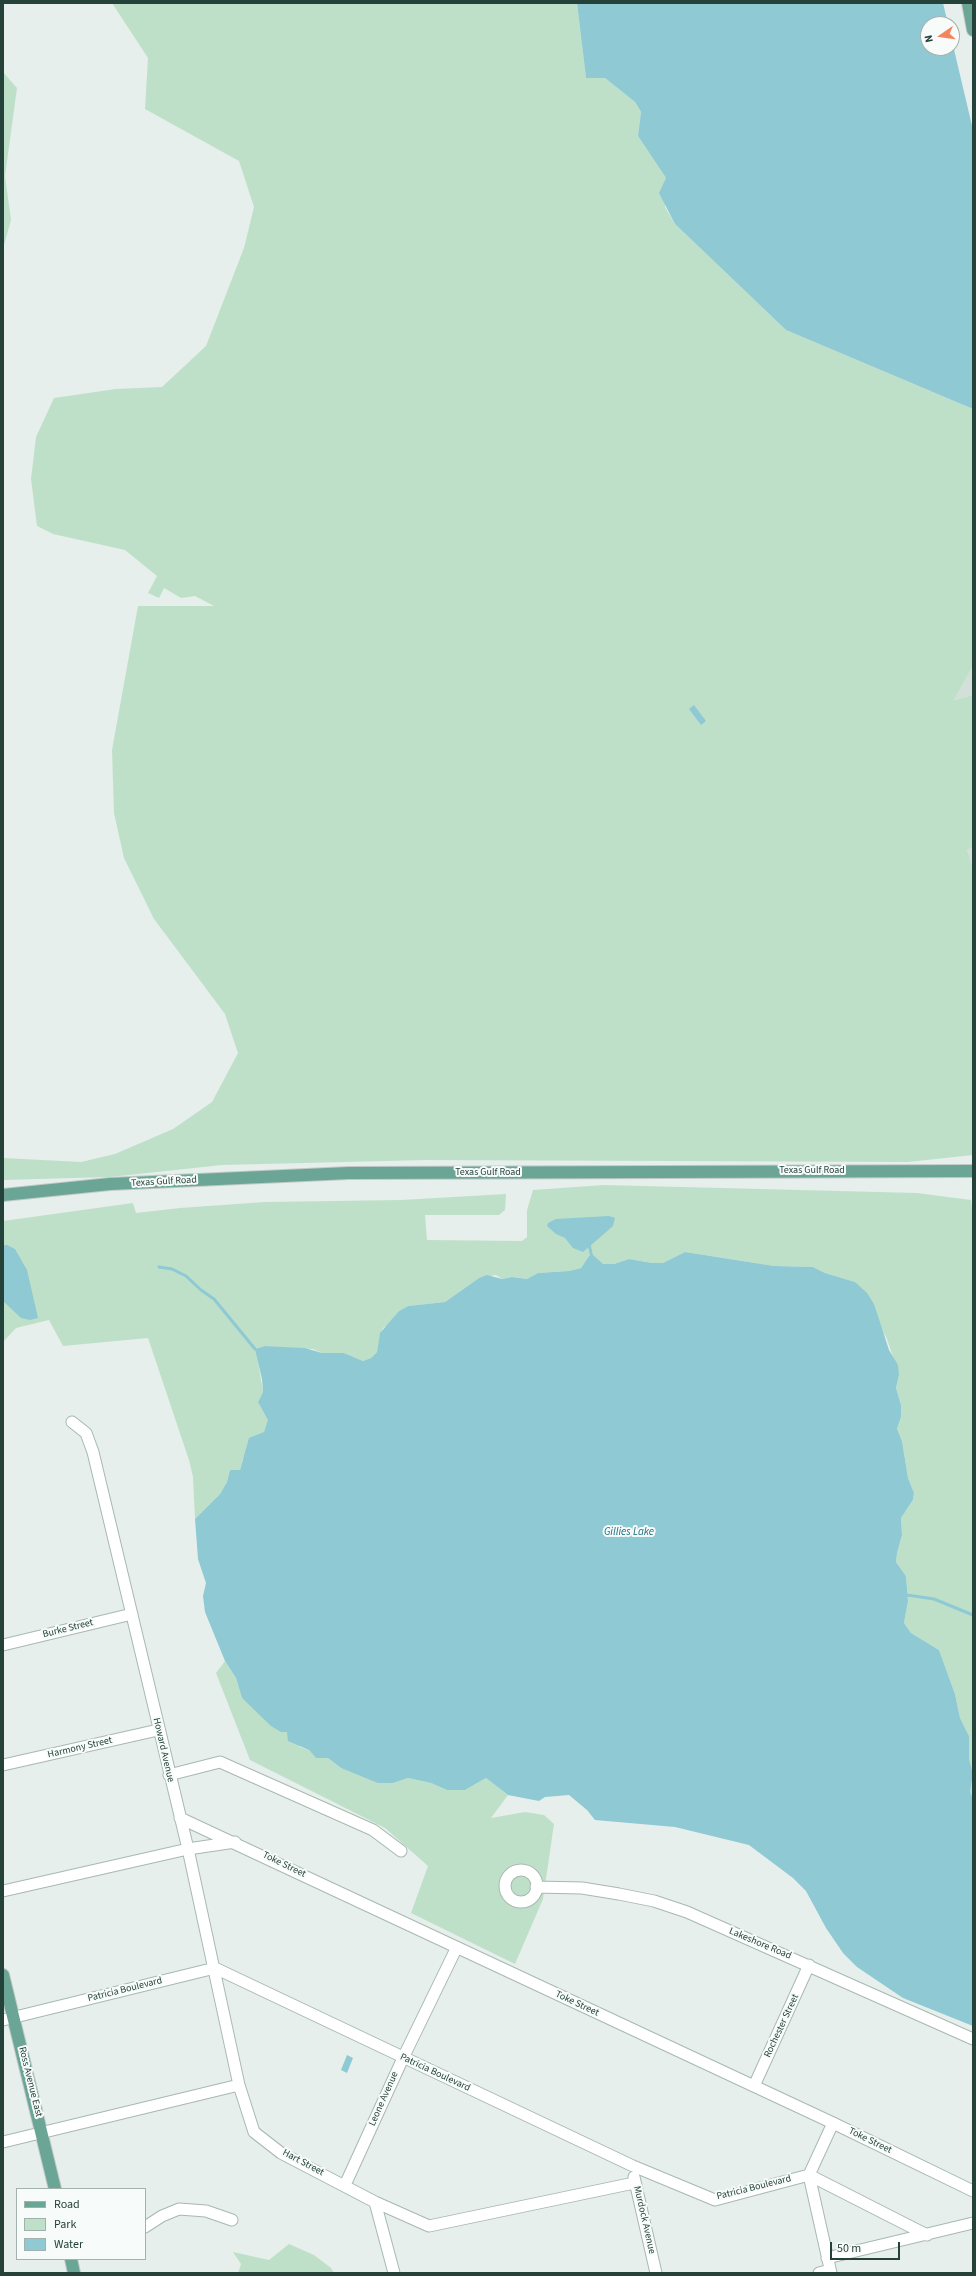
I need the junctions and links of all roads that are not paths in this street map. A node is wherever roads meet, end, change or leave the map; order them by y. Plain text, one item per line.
1 (968, 3) edge
2 (973, 30) edge
3 (973, 1171) edge
4 (3, 1195) edge
5 (72, 1422) dead end
6 (132, 1614) junction
7 (3, 1645) edge
8 (158, 1730) junction
9 (3, 1765) edge
10 (169, 1776) junction
11 (180, 1818) junction
12 (235, 1842) junction
13 (188, 1849) junction
14 (401, 1850) dead end
15 (536, 1887) dead end
16 (3, 1891) edge
17 (456, 1949) junction
18 (809, 1965) junction
19 (215, 1968) junction
20 (3, 1974) edge
21 (8, 2019) edge
22 (973, 2039) edge
23 (402, 2058) junction
24 (240, 2085) junction
25 (754, 2086) junction
26 (833, 2123) junction
27 (43, 2133) junction
28 (3, 2142) edge
29 (633, 2166) junction
30 (809, 2175) junction
31 (634, 2183) junction
32 (345, 2185) junction
33 (56, 2188) edge
34 (973, 2191) edge
35 (375, 2202) junction
36 (232, 2220) dead end
37 (973, 2223) edge
38 (146, 2226) edge
39 (927, 2235) junction
40 (827, 2258) junction
41 (71, 2260) edge
42 (827, 2272) edge
43 (74, 2273) edge
44 (394, 2273) edge
45 (656, 2273) edge

1 - 2 main road
3 - 4 main road, Texas Gulf Road
5 - 6 street, Howard Avenue
6 - 7 street, Burke Street
6 - 8 street, Howard Avenue
8 - 9 street, Harmony Street
8 - 10 street, Howard Avenue
10 - 11 street, Howard Avenue
10 - 14 street
11 - 12 street, Toke Street
11 - 13 street, Howard Avenue
12 - 13 street
12 - 17 street, Toke Street
13 - 16 street
13 - 19 street, Howard Avenue
15 - 18 street, Lakeshore Road
17 - 23 street, Leone Avenue
17 - 25 street, Toke Street
18 - 22 street, Lakeshore Road
18 - 25 street, Rochester Street
19 - 21 street, Patricia Boulevard
19 - 23 street, Patricia Boulevard
19 - 24 street, Howard Avenue
20 - 21 main road, Ross Avenue East
21 - 27 main road, Ross Avenue East
23 - 29 street, Patricia Boulevard
23 - 32 street, Leone Avenue
24 - 27 street
24 - 32 street, Hart Street
25 - 26 street, Toke Street
26 - 30 street
26 - 34 street, Toke Street
27 - 28 street
27 - 33 main road, Ross Avenue East
29 - 30 street, Patricia Boulevard
29 - 31 street, Murdock Avenue
30 - 39 street
30 - 40 street
31 - 35 street, Hart Street
31 - 45 street, Murdock Avenue
32 - 35 street, Hart Street
35 - 44 street
36 - 38 street
37 - 39 street
39 - 40 street
40 - 42 street
41 - 43 main road

